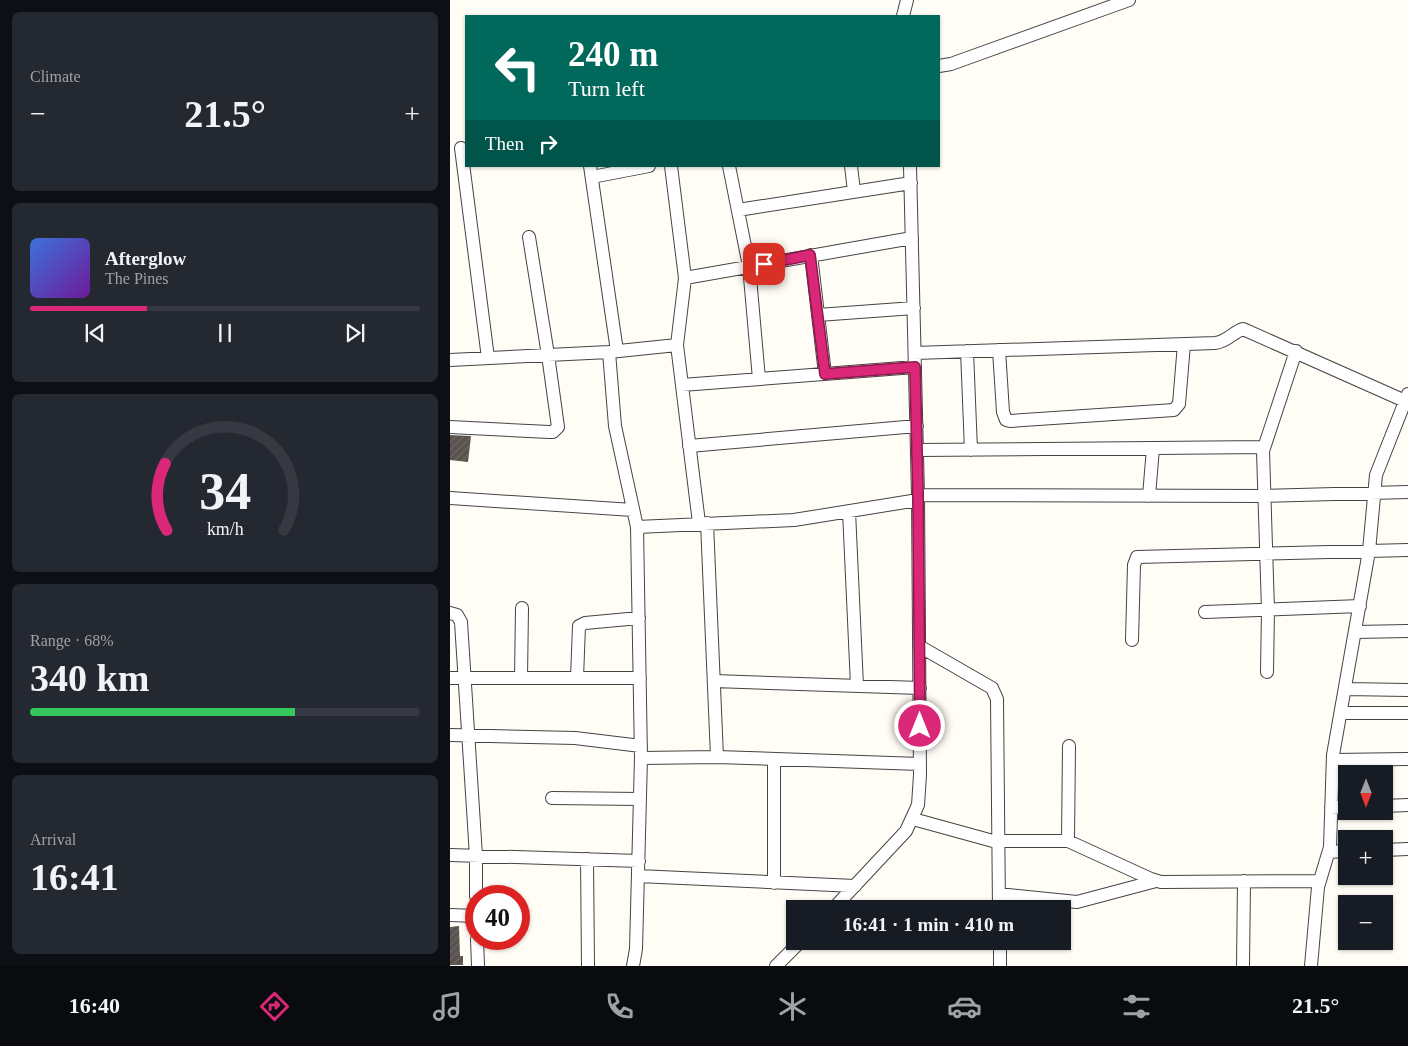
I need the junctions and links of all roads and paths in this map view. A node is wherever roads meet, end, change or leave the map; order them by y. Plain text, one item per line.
1 (907, 0) edge
2 (1129, 0) edge
3 (903, 15) edge
4 (940, 66) edge
5 (459, 148) edge
6 (637, 167) edge
7 (671, 167) edge
8 (729, 167) edge
9 (851, 167) edge
10 (910, 167) edge
11 (591, 171) edge
12 (911, 182) junction
13 (854, 191) junction
14 (738, 210) junction
15 (529, 237) dead end
16 (912, 238) junction
17 (810, 255) junction
18 (749, 266) junction
19 (685, 278) junction
20 (914, 308) junction
21 (818, 315) junction
22 (1184, 344) junction
23 (677, 345) junction
24 (998, 350) junction
25 (613, 351) junction
26 (967, 351) junction
27 (1296, 351) junction
28 (915, 353) junction
29 (548, 355) junction
30 (488, 358) junction
31 (450, 360) edge
32 (915, 367) junction
33 (825, 374) junction
34 (759, 379) junction
35 (682, 385) junction
36 (1407, 397) edge
37 (916, 426) junction
38 (450, 427) edge
39 (690, 446) junction
40 (1264, 447) junction
41 (1153, 448) junction
42 (917, 450) junction
43 (971, 450) junction
44 (1408, 492) edge
45 (1374, 494) junction
46 (1149, 496) junction
47 (1265, 496) junction
48 (918, 497) junction
49 (450, 498) edge
50 (633, 510) junction
51 (849, 511) junction
52 (703, 523) junction
53 (637, 527) junction
54 (1408, 550) edge
55 (1369, 551) junction
56 (1266, 552) junction
57 (1360, 606) junction
58 (522, 608) dead end
59 (1268, 610) junction
60 (1205, 612) dead end
61 (450, 613) edge
62 (639, 618) junction
63 (1408, 631) edge
64 (1355, 632) junction
65 (1132, 640) dead end
66 (919, 646) junction
67 (1266, 672) dead end
68 (450, 678) edge
69 (465, 678) junction
70 (521, 678) junction
71 (577, 678) junction
72 (640, 678) junction
73 (714, 681) junction
74 (858, 686) junction
75 (920, 688) junction
76 (1345, 689) junction
77 (1408, 690) edge
78 (1341, 713) junction
79 (1408, 713) edge
80 (450, 735) edge
81 (468, 735) junction
82 (1069, 746) dead end
83 (641, 752) junction
84 (717, 757) junction
85 (774, 759) junction
86 (1408, 759) edge
87 (1333, 760) junction
88 (920, 764) junction
89 (552, 798) dead end
90 (640, 799) junction
91 (1408, 804) edge
92 (1393, 805) edge
93 (1331, 808) junction
94 (1338, 808) edge
95 (912, 819) junction
96 (1068, 841) junction
97 (998, 842) junction
98 (1408, 849) edge
99 (1393, 850) edge
100 (1338, 851) edge
101 (1329, 852) junction
102 (450, 855) edge
103 (476, 856) junction
104 (587, 859) junction
105 (639, 861) junction
106 (638, 876) junction
107 (1156, 881) junction
108 (1319, 881) junction
109 (1244, 882) junction
110 (774, 883) junction
111 (476, 885) edge
112 (854, 886) junction
113 (999, 894) junction
114 (841, 900) edge
115 (999, 900) edge
116 (450, 915) edge
117 (465, 916) edge
118 (477, 950) edge
119 (792, 950) edge
120 (1000, 950) edge
121 (478, 966) edge
122 (588, 966) edge
123 (633, 966) edge
124 (776, 966) edge
125 (1000, 966) edge
126 (1243, 966) edge
127 (1311, 966) edge

1 - 3 street
2 - 4 street
5 - 30 street
6 - 11 street
7 - 19 street
8 - 14 street
9 - 13 street
10 - 12 street
11 - 25 street
12 - 13 street
12 - 16 street
13 - 14 street
14 - 18 street
15 - 29 street
16 - 17 street
16 - 20 street
17 - 18 street
17 - 21 street
18 - 19 street
18 - 34 street
19 - 23 street
20 - 21 street
20 - 28 street
21 - 33 street
22 - 24 street
22 - 24 street
22 - 27 street
23 - 25 street
23 - 35 street
24 - 26 street
25 - 29 street
25 - 50 street
26 - 28 street
26 - 43 street
27 - 36 street
27 - 40 street
28 - 32 street
29 - 30 street
29 - 38 street
30 - 31 street
32 - 33 street
32 - 37 street
33 - 34 street
34 - 35 street
35 - 39 street
36 - 45 street
37 - 39 street
37 - 42 street
39 - 52 street
40 - 41 street
40 - 47 street
41 - 43 street
41 - 46 street
42 - 43 street
42 - 48 street
44 - 45 street
45 - 47 street
45 - 55 street
46 - 47 street
46 - 48 street
47 - 56 street
48 - 51 street
48 - 66 street
49 - 50 street
50 - 53 street
51 - 52 street
51 - 74 street
52 - 53 street
52 - 73 street
53 - 62 street
54 - 55 street
55 - 56 street
55 - 57 street
56 - 59 street
56 - 65 street
57 - 59 street
57 - 64 street
58 - 70 street
59 - 60 street
59 - 67 street
61 - 69 street
62 - 71 street
62 - 72 street
63 - 64 street
64 - 76 street
66 - 75 street
66 - 97 street
68 - 69 street
69 - 70 street
69 - 81 street
70 - 71 street
71 - 72 street
72 - 83 street
73 - 74 street
73 - 84 street
74 - 75 street
75 - 88 street
76 - 77 street
76 - 78 street
78 - 79 street
78 - 87 street
80 - 81 street
81 - 83 street
81 - 103 street
82 - 96 street
83 - 84 street
83 - 90 street
84 - 85 street
85 - 88 street
85 - 110 street
86 - 87 street
87 - 93 street
88 - 95 street
89 - 90 street
90 - 105 street
91 - 92 street
93 - 94 street
93 - 101 street
95 - 97 street
95 - 112 street
96 - 97 street
96 - 107 street
97 - 113 street
98 - 99 street
100 - 101 street
101 - 108 street
102 - 103 street
103 - 104 street
103 - 111 street
104 - 105 street
104 - 122 street
105 - 106 street
106 - 110 street
106 - 123 street
107 - 109 street
107 - 113 street
108 - 109 street
108 - 127 street
109 - 126 street
110 - 112 street
112 - 114 street
113 - 115 street
116 - 117 street
118 - 121 street
119 - 124 street
120 - 125 street

